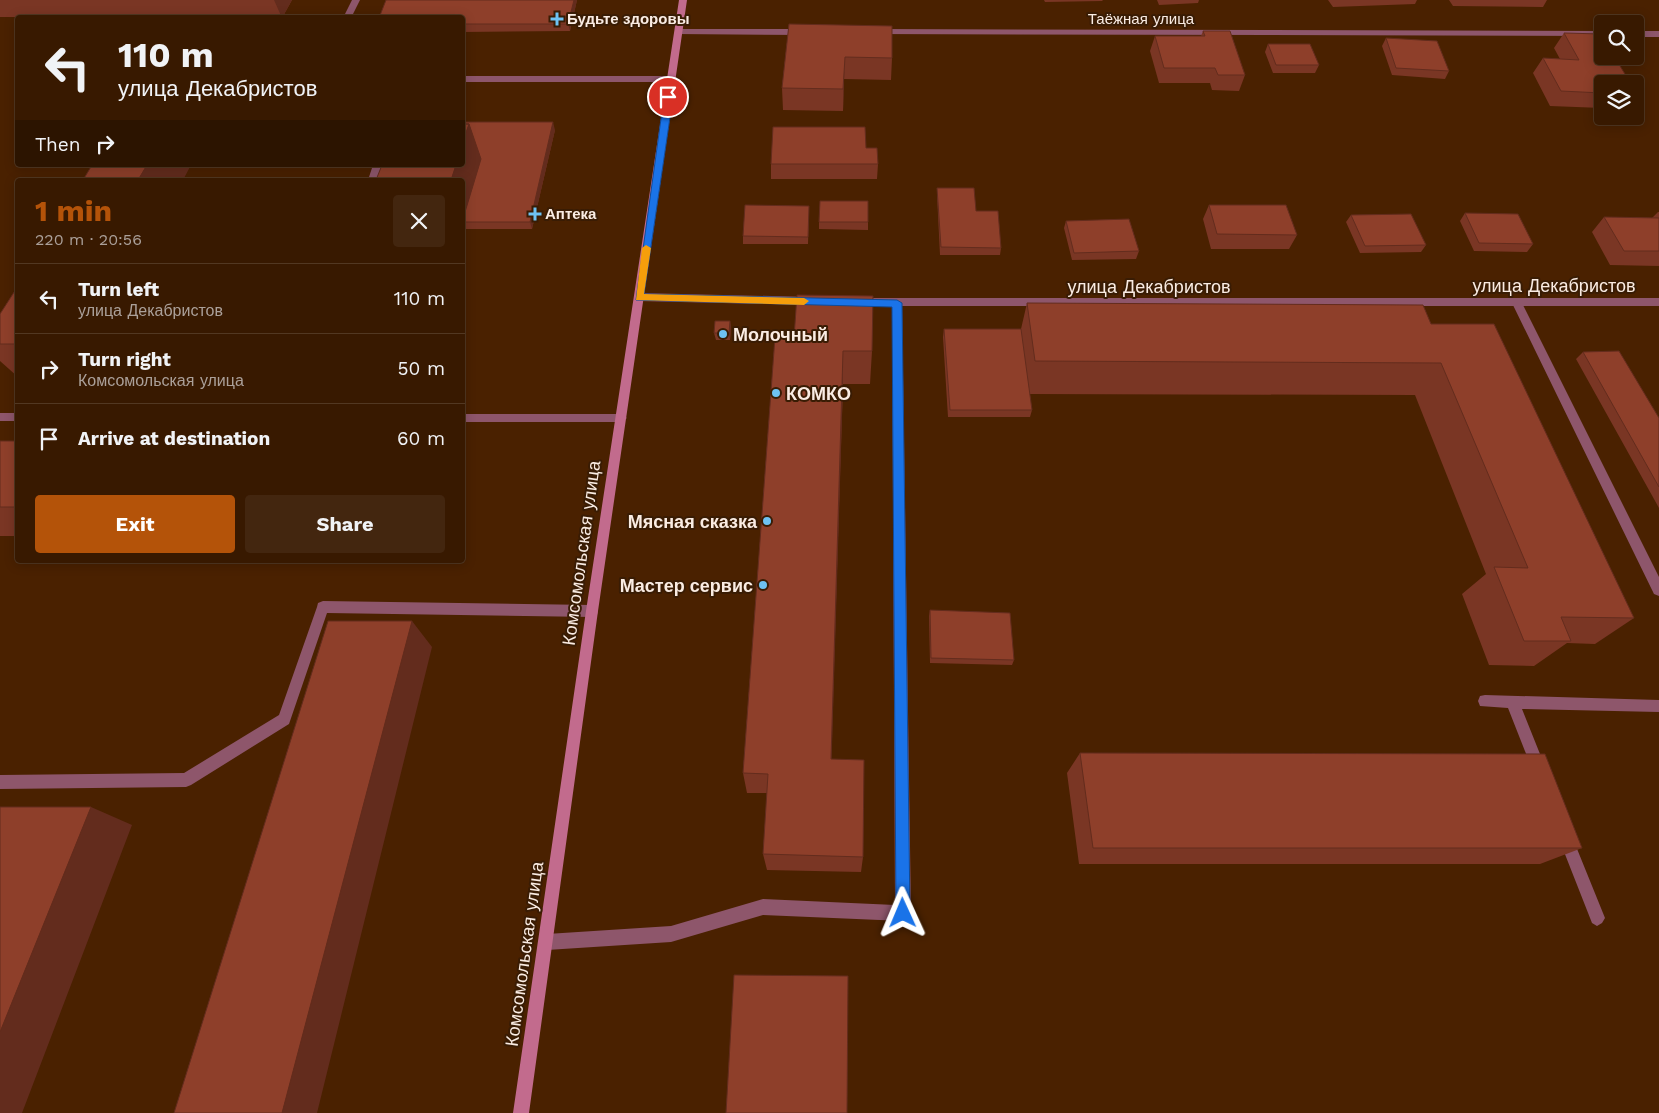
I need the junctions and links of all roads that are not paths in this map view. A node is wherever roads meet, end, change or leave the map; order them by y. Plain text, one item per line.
1 (356, 0) edge
2 (683, 0) edge
3 (348, 15) edge
4 (678, 32) junction
5 (818, 32) edge
6 (867, 32) edge
7 (1594, 34) edge
8 (1644, 34) edge
9 (1659, 34) edge
10 (465, 79) edge
11 (671, 79) junction
12 (639, 297) junction
13 (828, 302) edge
14 (847, 302) edge
15 (1517, 302) junction
16 (1659, 302) edge
17 (897, 303) junction
18 (0, 417) edge
19 (15, 417) edge
20 (465, 418) edge
21 (621, 418) junction
22 (1659, 590) edge
23 (592, 611) junction
24 (1485, 701) dead end
25 (1512, 702) junction
26 (1659, 706) edge
27 (0, 782) edge
28 (1544, 783) edge
29 (1562, 828) edge
30 (1597, 918) dead end
31 (547, 942) junction
32 (521, 1113) edge

1 - 3 street
2 - 4 street, Комсомольская улица
4 - 5 street
4 - 11 street, Комсомольская улица
6 - 7 street, Таёжная улица
8 - 9 street
10 - 11 street
11 - 12 street, Комсомольская улица
12 - 13 street
12 - 21 street, Комсомольская улица
14 - 17 street, улица Декабристов
15 - 16 street, улица Декабристов
15 - 17 street, улица Декабристов
15 - 22 street
17 - 31 street
18 - 19 street
20 - 21 street
21 - 23 street, Комсомольская улица
23 - 27 street
23 - 31 street, Комсомольская улица
24 - 25 street
25 - 26 street
25 - 28 street
29 - 30 street
31 - 32 street, Комсомольская улица

